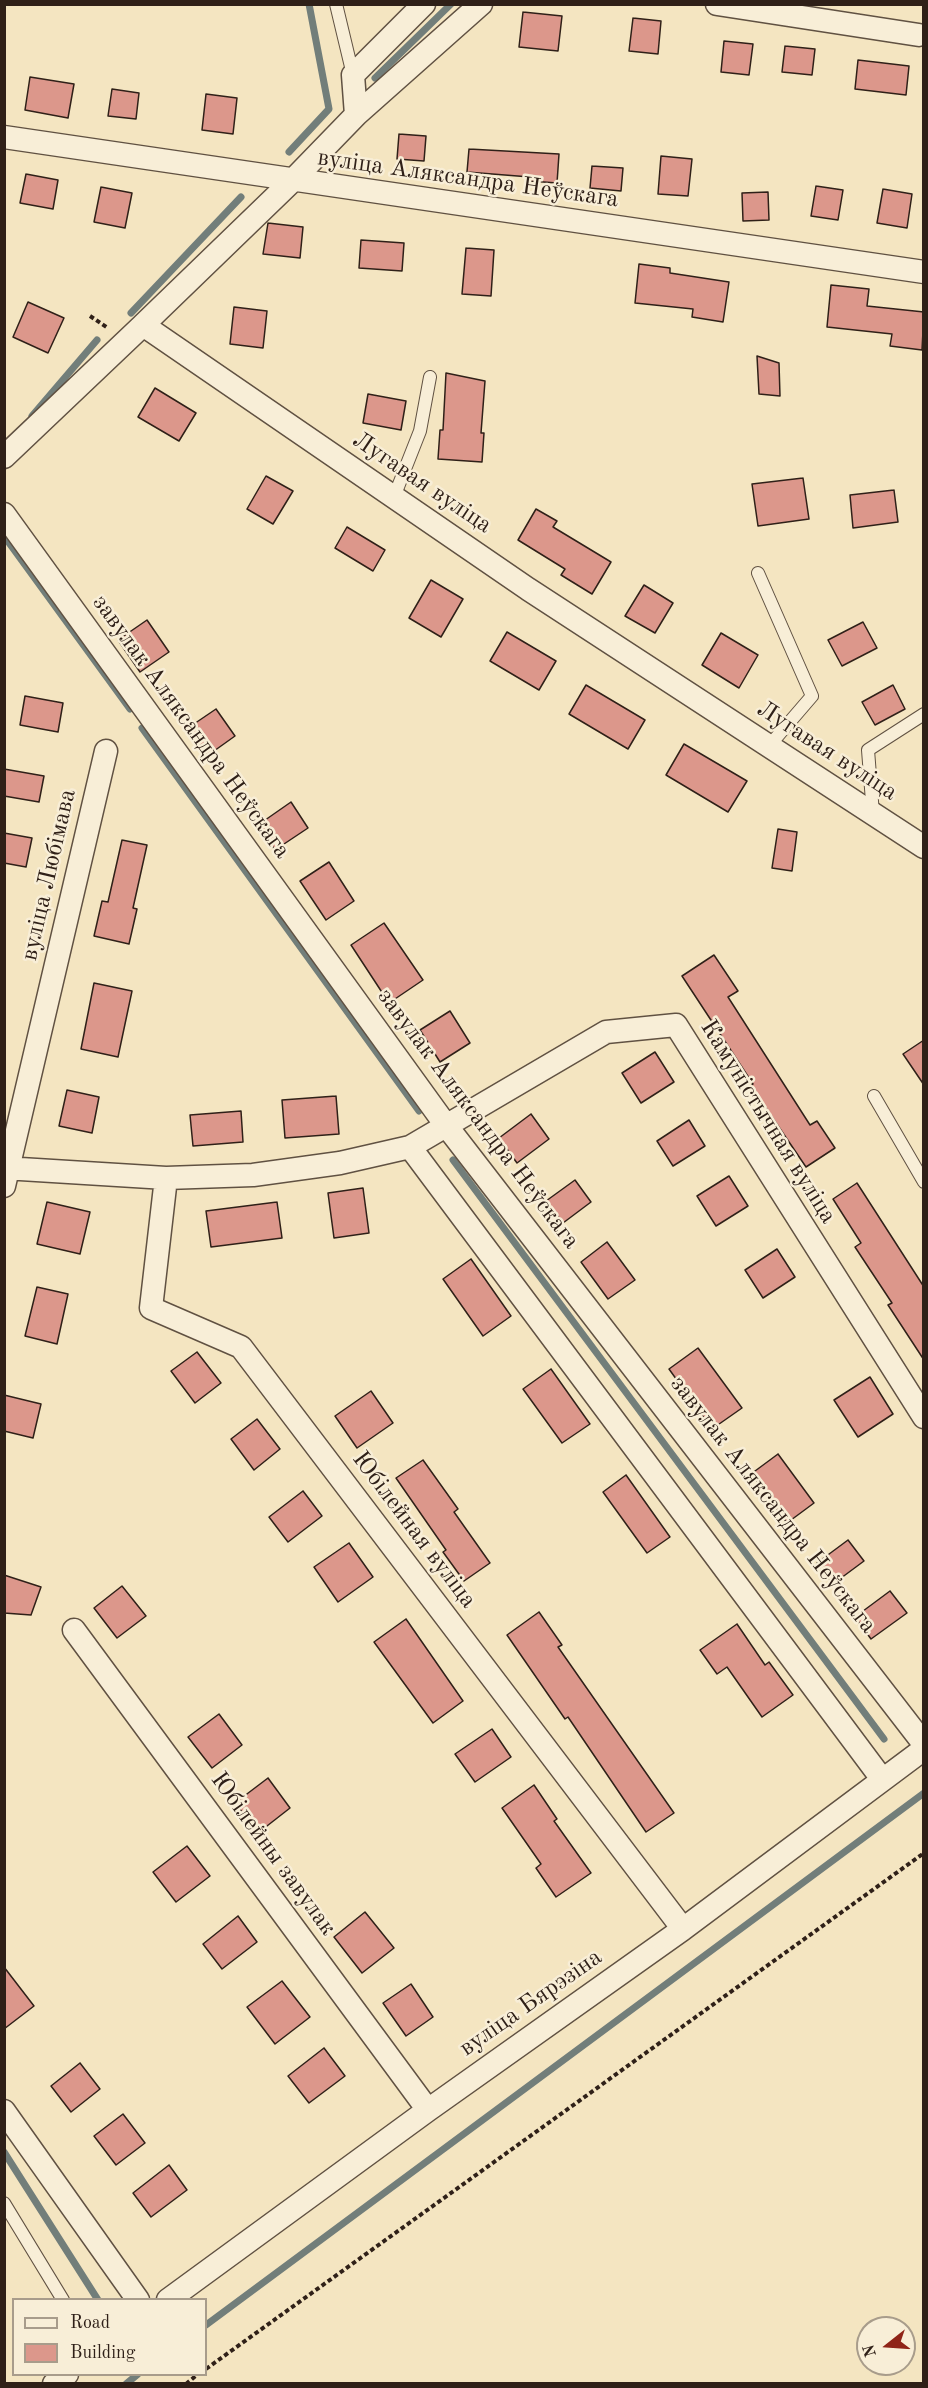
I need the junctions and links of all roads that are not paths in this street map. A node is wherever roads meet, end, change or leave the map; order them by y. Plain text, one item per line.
1 (336, 4) edge
2 (424, 4) edge
3 (481, 4) edge
4 (717, 4) edge
5 (919, 35) dead end
6 (353, 75) junction
7 (356, 115) junction
8 (4, 137) edge
9 (292, 181) junction
10 (924, 272) edge
11 (143, 325) junction
12 (430, 377) dead end
13 (4, 457) edge
14 (394, 497) junction
15 (4, 514) edge
16 (758, 573) dead end
17 (924, 714) edge
18 (769, 746) junction
19 (106, 751) dead end
20 (873, 814) junction
21 (924, 847) edge
22 (874, 1096) dead end
23 (445, 1125) junction
24 (410, 1147) junction
25 (6, 1174) edge
26 (166, 1178) junction
27 (924, 1182) edge
28 (924, 1417) edge
29 (74, 1630) dead end
30 (924, 1744) edge
31 (924, 1749) edge
32 (882, 1779) junction
33 (683, 1929) junction
34 (428, 2109) junction
35 (4, 2111) edge
36 (4, 2203) edge
37 (62, 2298) edge
38 (137, 2298) edge
39 (171, 2298) edge

1 - 6 lane
2 - 6 street
3 - 7 street
4 - 5 street
6 - 7 street
7 - 9 street
8 - 9 street, вуліца Аляксандра Неўскага
9 - 10 street, вуліца Аляксандра Неўскага
9 - 11 street
11 - 13 street
11 - 14 street, Лугавая вуліца
12 - 14 lane
14 - 18 street, Лугавая вуліца
15 - 23 street, завулак Аляксандра Неўскага
16 - 18 lane
17 - 20 lane
18 - 20 street, Лугавая вуліца
19 - 25 street, вуліца Любімава
20 - 21 street, Лугавая вуліца
22 - 27 lane
23 - 24 street, Камуністычная вуліца
23 - 28 street, Камуністычная вуліца
23 - 30 street, завулак Аляксандра Неўскага
24 - 26 street, Камуністычная вуліца
24 - 32 street
25 - 26 street, Камуністычная вуліца
26 - 33 street, Юбілейная вуліца
29 - 34 street, Юбілейны завулак
31 - 32 street, вуліца Бярэзіна
32 - 33 street, вуліца Бярэзіна
33 - 34 street, вуліца Бярэзіна
34 - 39 street, вуліца Бярэзіна
35 - 38 street
36 - 37 lane

